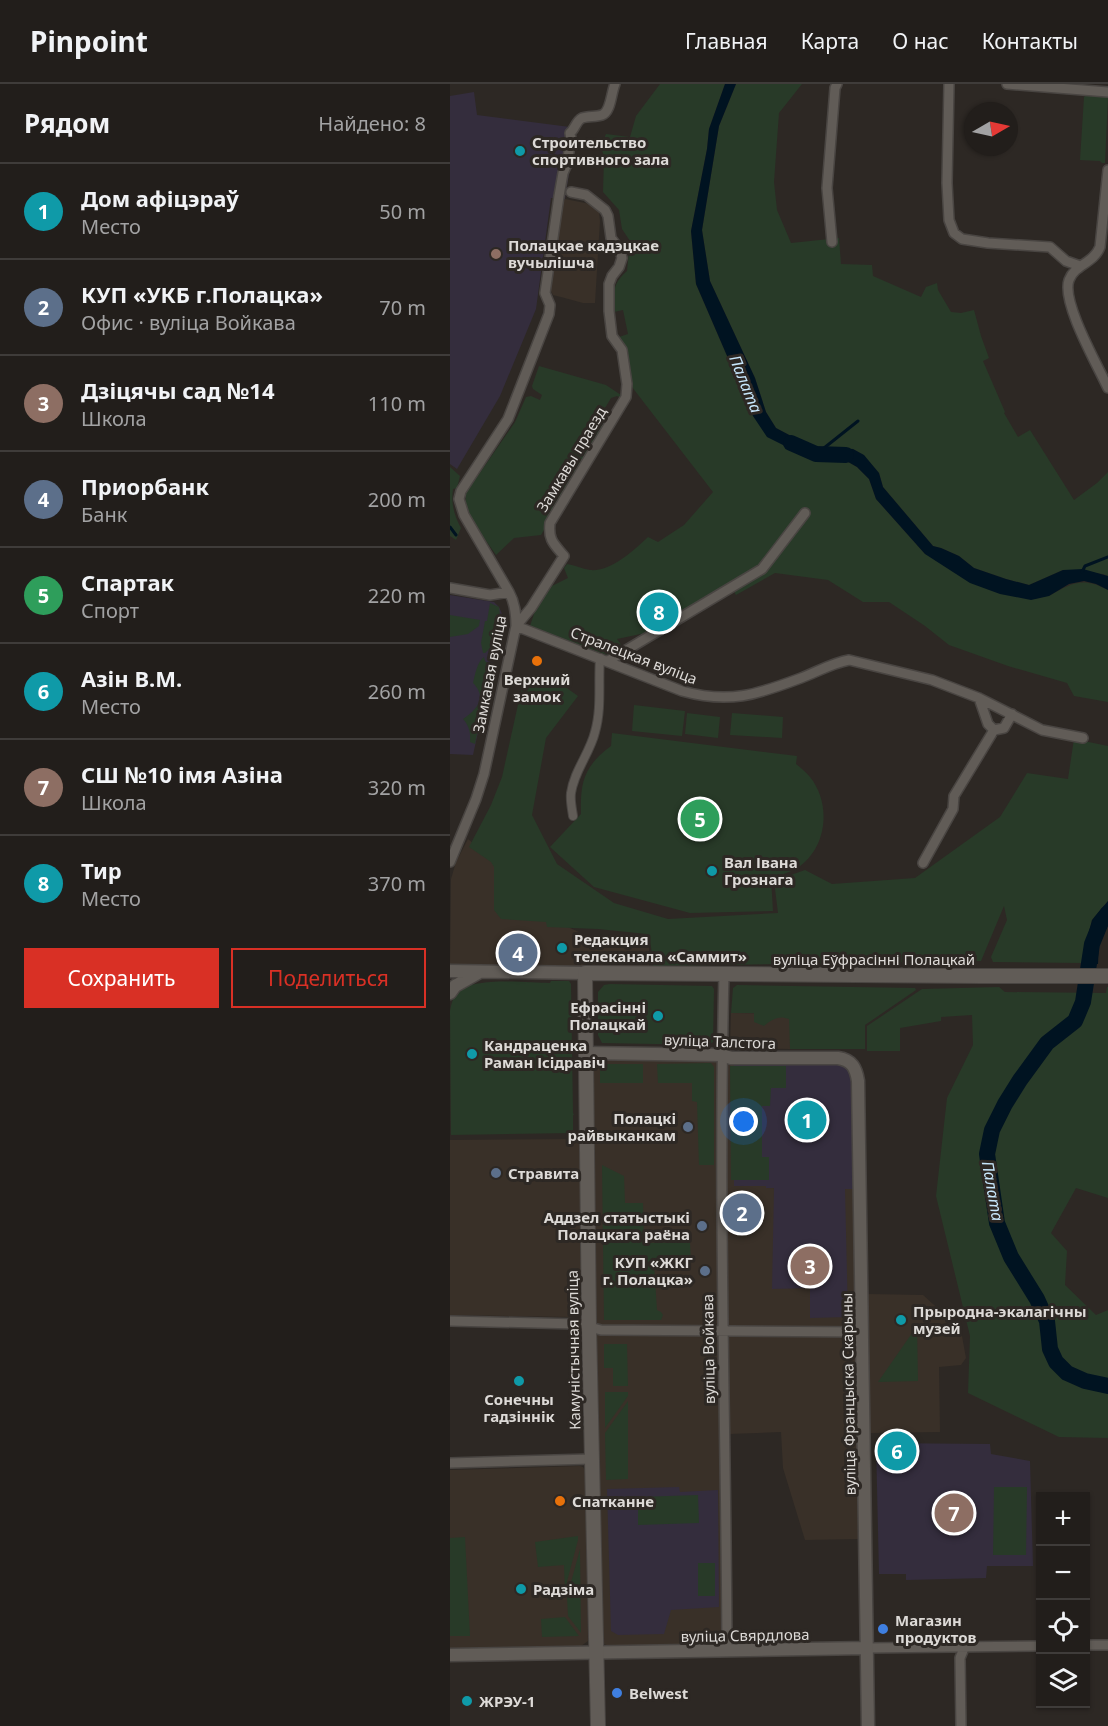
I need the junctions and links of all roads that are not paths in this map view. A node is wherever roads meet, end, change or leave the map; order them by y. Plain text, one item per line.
1 (615, 84) edge
2 (837, 84) edge
3 (949, 84) edge
4 (1007, 84) edge
5 (1074, 86) edge
6 (1108, 92) edge
7 (1108, 170) edge
8 (571, 192) dead end
9 (832, 242) dead end
10 (1080, 266) junction
11 (1108, 388) edge
12 (805, 513) dead end
13 (450, 588) edge
14 (508, 592) junction
15 (516, 626) junction
16 (604, 660) junction
17 (979, 698) junction
18 (1012, 714) junction
19 (994, 730) junction
20 (1083, 738) dead end
21 (573, 816) dead end
22 (450, 861) edge
23 (923, 863) dead end
24 (450, 971) edge
25 (480, 972) junction
26 (585, 973) junction
27 (724, 975) junction
28 (1108, 976) edge
29 (450, 993) edge
30 (586, 1053) junction
31 (722, 1055) junction
32 (852, 1063) joint
33 (450, 1321) edge
34 (589, 1327) junction
35 (723, 1330) junction
36 (862, 1332) junction
37 (592, 1459) junction
38 (450, 1463) edge
39 (1090, 1645) edge
40 (1108, 1645) edge
41 (965, 1646) junction
42 (1036, 1646) edge
43 (867, 1648) junction
44 (727, 1651) junction
45 (596, 1653) junction
46 (450, 1655) edge
47 (598, 1726) edge
48 (868, 1726) edge
49 (962, 1726) edge

1 - 14 street, Замкавая вуліца
2 - 9 street
3 - 10 street
4 - 5 street
5 - 6 street
7 - 10 street
8 - 15 street, Замкавы праезд
10 - 11 street
12 - 16 street
13 - 14 street
14 - 15 street, Замкавая вуліца
15 - 16 street, Стралецкая вуліца
15 - 22 street, Замкавая вуліца
16 - 17 street, Стралецкая вуліца
16 - 21 street
17 - 18 street, Стралецкая вуліца
17 - 19 street
18 - 19 street
18 - 20 street, Стралецкая вуліца
19 - 23 street
24 - 25 street, вуліца Еўфрасінні Полацкай
25 - 26 street, вуліца Еўфрасінні Полацкай
25 - 29 street
26 - 27 main road, вуліца Еўфрасінні Полацкай
26 - 30 main road, Камуністычная вуліца
27 - 28 main road, вуліца Еўфрасінні Полацкай
27 - 31 street, вуліца Войкава
30 - 31 street, вуліца Талстога
30 - 34 main road, Камуністычная вуліца
31 - 32 street, вуліца Талстога
31 - 35 street, вуліца Войкава
32 - 36 street, вуліца Францыска Скарыны
33 - 34 street
34 - 35 street
34 - 37 main road, Камуністычная вуліца
35 - 36 street
35 - 44 street, вуліца Войкава
36 - 43 street, вуліца Францыска Скарыны
37 - 38 street
37 - 45 main road, Камуністычная вуліца
39 - 40 street
41 - 42 street, вуліца Свярдлова
41 - 43 street, вуліца Свярдлова
41 - 49 street
43 - 44 street, вуліца Свярдлова
43 - 48 street, вуліца Францыска Скарыны
44 - 45 street, вуліца Свярдлова
45 - 46 street, вуліца Свярдлова
45 - 47 main road, Камуністычная вуліца

